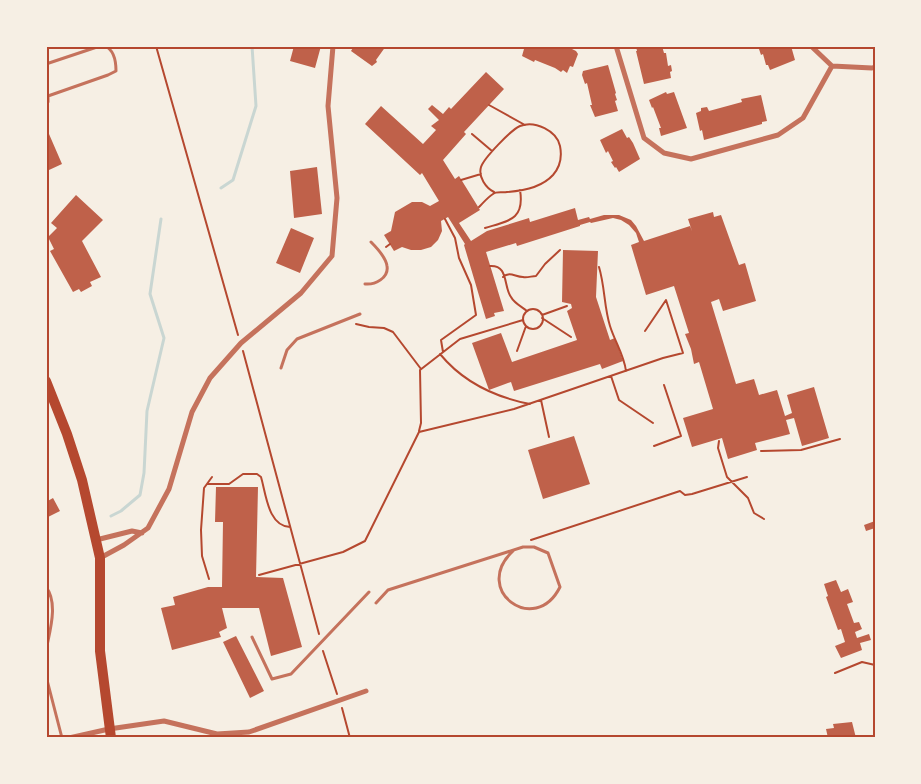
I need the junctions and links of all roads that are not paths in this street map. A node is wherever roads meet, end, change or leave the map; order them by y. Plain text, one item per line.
1 (100, 46) edge
2 (105, 46) edge
3 (332, 46) edge
4 (616, 46) edge
5 (811, 46) edge
6 (46, 64) edge
7 (832, 66) junction
8 (875, 67) edge
9 (47, 95) edge
10 (46, 104) edge
11 (372, 242) dead end
12 (365, 284) dead end
13 (360, 314) dead end
14 (281, 368) dead end
15 (46, 381) edge
16 (142, 533) junction
17 (96, 540) junction
18 (513, 552) junction
19 (100, 558) junction
20 (46, 587) edge
21 (369, 592) dead end
22 (376, 603) dead end
23 (252, 637) dead end
24 (46, 652) edge
25 (46, 676) edge
26 (366, 691) dead end
27 (110, 733) edge
28 (62, 738) edge
29 (69, 738) edge

1 - 6 lane
2 - 9 lane
3 - 16 street
4 - 7 street
5 - 7 street
7 - 8 street
9 - 10 lane
11 - 12 lane
13 - 14 lane
15 - 17 main road
16 - 17 street
16 - 19 street
17 - 19 main road
18 - 18 lane
18 - 22 lane
19 - 27 main road
20 - 24 lane
21 - 23 lane
25 - 28 lane
26 - 27 street
27 - 29 street

